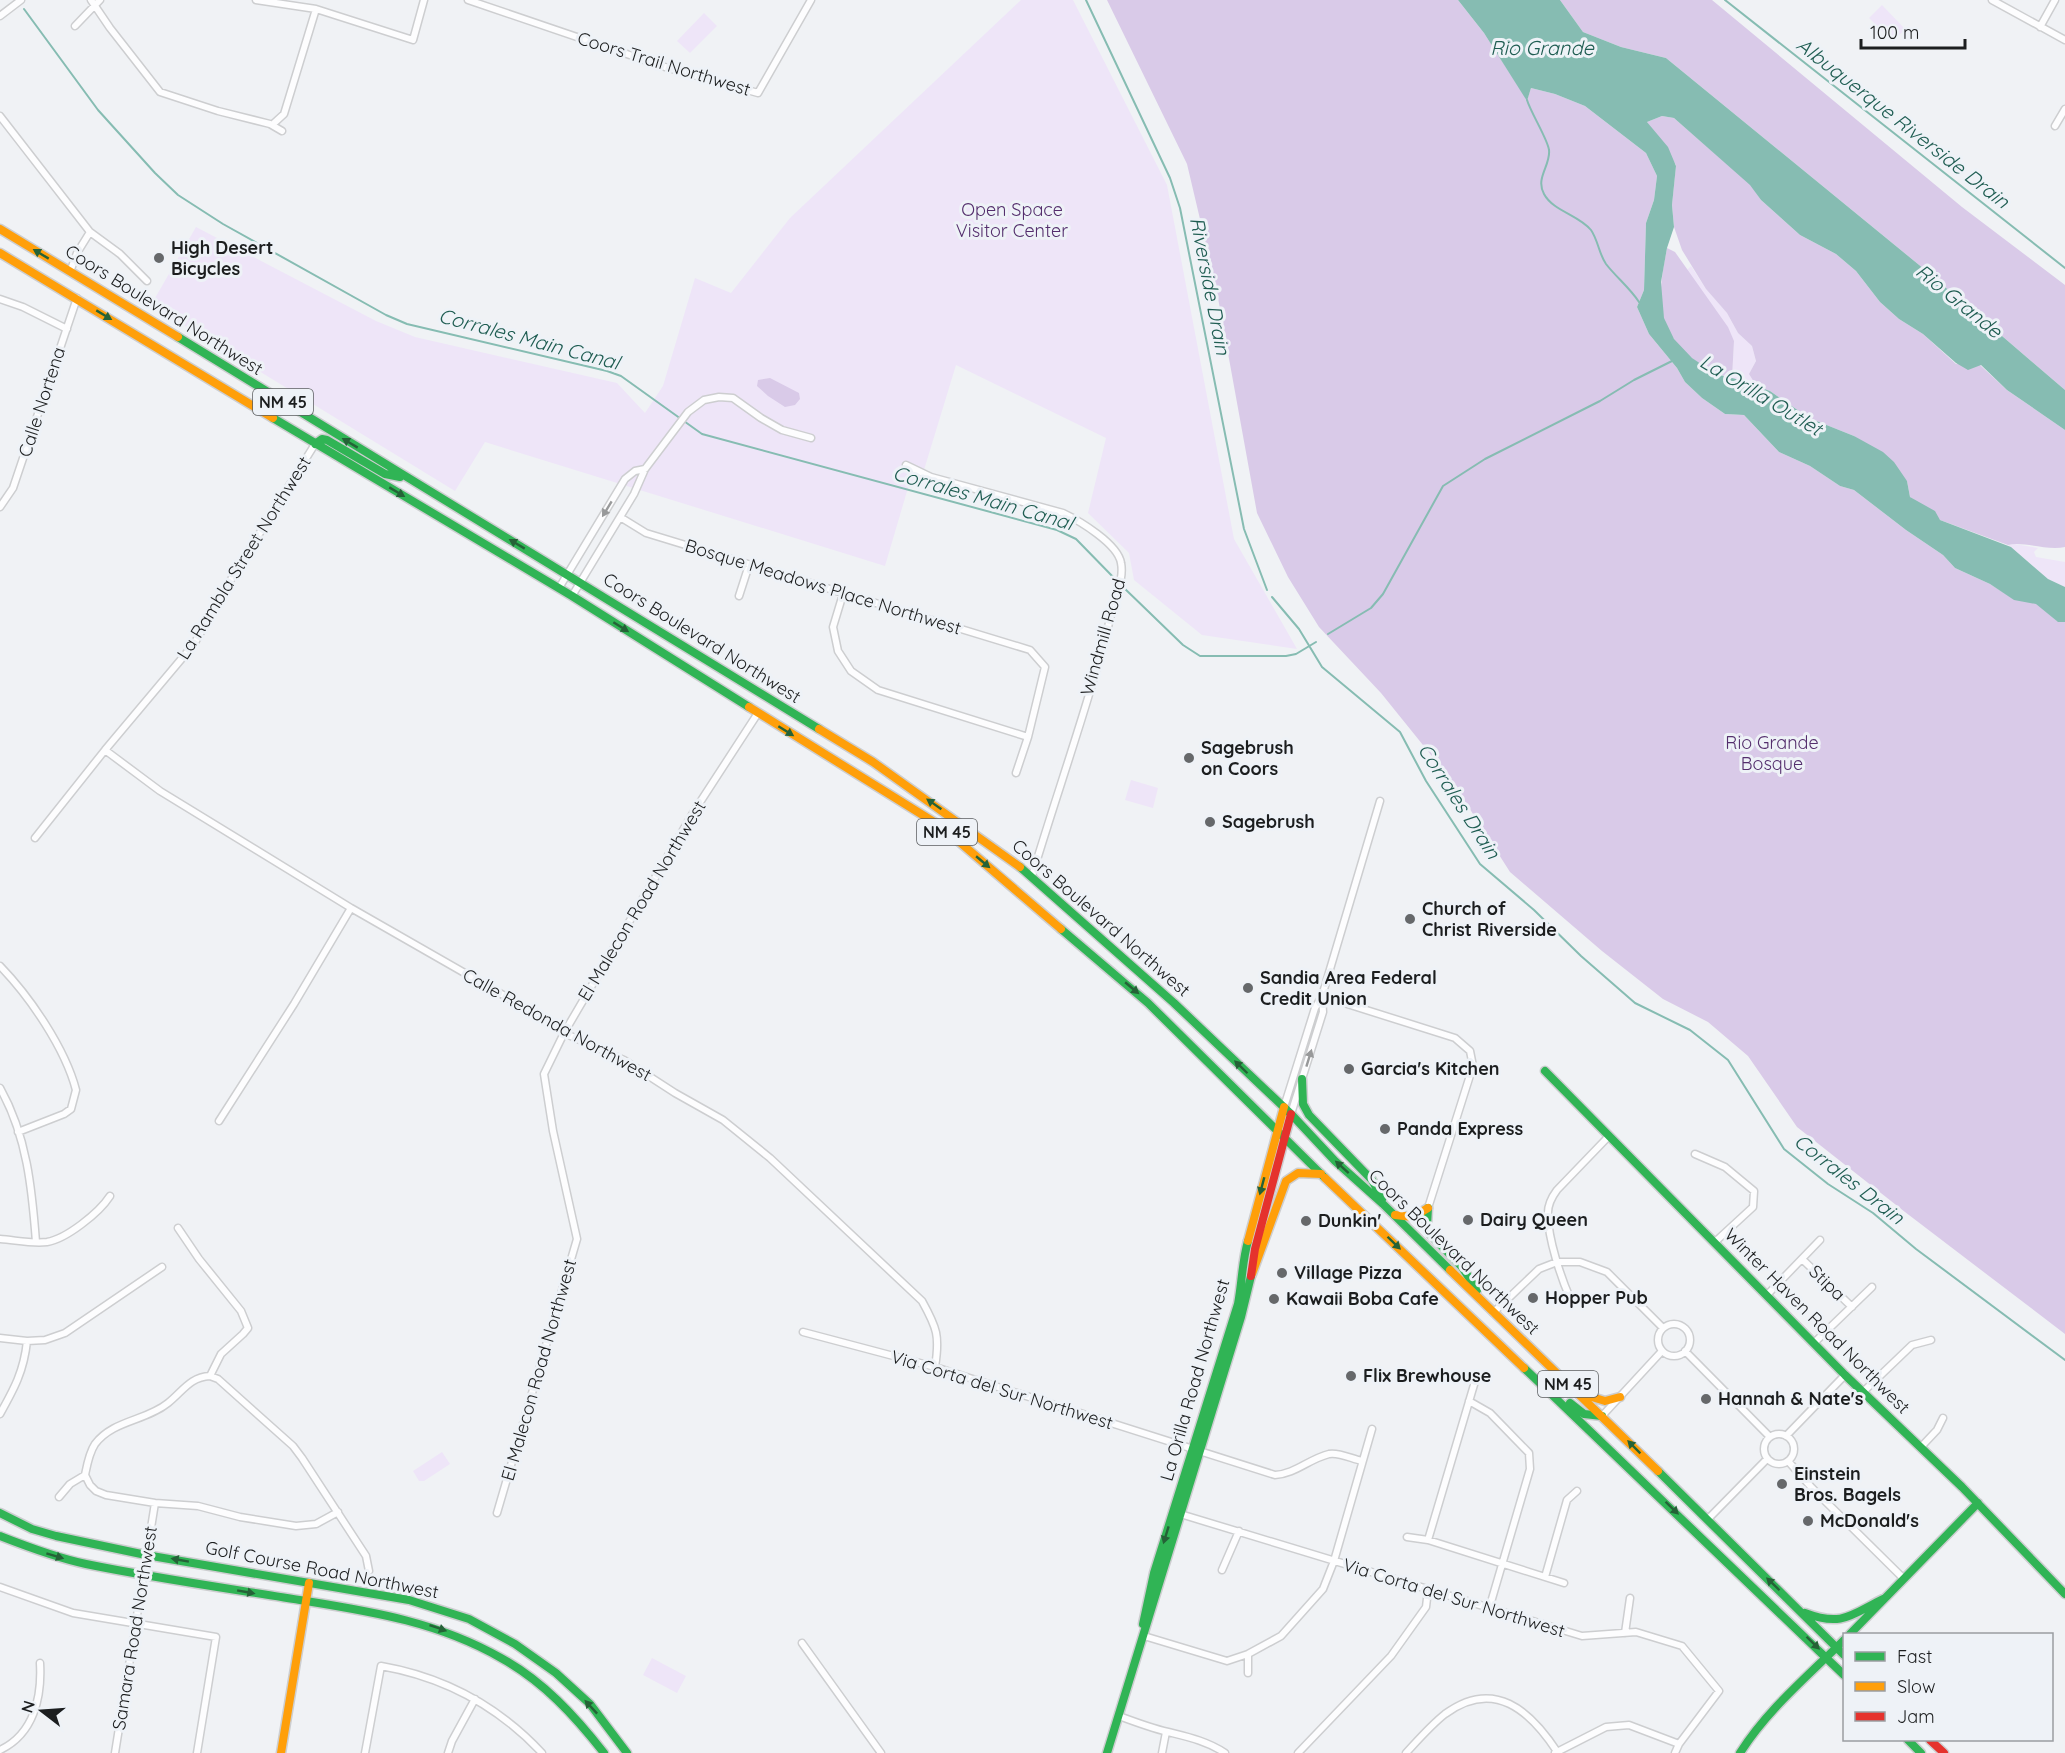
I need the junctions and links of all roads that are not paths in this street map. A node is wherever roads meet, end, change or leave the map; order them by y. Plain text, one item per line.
1 (21, 0) edge
2 (100, 0) edge
3 (256, 0) edge
4 (424, 0) edge
5 (468, 0) edge
6 (811, 0) edge
7 (1992, 0) edge
8 (2055, 0) edge
9 (93, 3) edge
10 (316, 9) junction
11 (0, 16) edge
12 (75, 26) dead end
13 (2040, 27) junction
14 (2065, 40) edge
15 (2065, 109) edge
16 (0, 116) edge
17 (272, 125) junction
18 (2055, 126) dead end
19 (282, 131) dead end
20 (0, 229) edge
21 (90, 232) junction
22 (0, 253) edge
23 (70, 272) junction
24 (147, 281) dead end
25 (77, 298) junction
26 (0, 299) edge
27 (67, 329) junction
28 (811, 438) dead end
29 (315, 444) junction
30 (906, 465) dead end
31 (645, 470) junction
32 (408, 478) junction
33 (0, 507) edge
34 (620, 517) junction
35 (749, 565) junction
36 (567, 574) junction
37 (580, 582) junction
38 (559, 588) junction
39 (843, 594) junction
40 (572, 596) junction
41 (739, 596) dead end
42 (758, 713) junction
43 (1028, 737) junction
44 (105, 750) junction
45 (1017, 773) dead end
46 (1380, 801) dead end
47 (35, 838) dead end
48 (1032, 876) junction
49 (351, 908) junction
50 (0, 966) edge
51 (1322, 996) junction
52 (564, 1033) junction
53 (1545, 1071) dead end
54 (1302, 1079) junction
55 (0, 1088) edge
56 (1284, 1107) junction
57 (1291, 1114) junction
58 (219, 1121) dead end
59 (1276, 1130) junction
60 (18, 1132) junction
61 (1609, 1136) junction
62 (1284, 1137) junction
63 (1695, 1154) dead end
64 (1321, 1174) junction
65 (110, 1196) dead end
66 (1428, 1208) junction
67 (1392, 1213) junction
68 (178, 1228) dead end
69 (0, 1239) edge
70 (1820, 1240) dead end
71 (36, 1242) junction
72 (1715, 1242) junction
73 (1802, 1259) junction
74 (1557, 1262) junction
75 (162, 1267) dead end
76 (1252, 1275) junction
77 (1872, 1287) dead end
78 (1767, 1295) junction
79 (1570, 1298) dead end
80 (1486, 1305) junction
81 (1852, 1307) junction
82 (1493, 1312) junction
83 (1473, 1319) junction
84 (1663, 1328) junction
85 (803, 1332) dead end
86 (0, 1338) edge
87 (1931, 1340) dead end
88 (27, 1341) junction
89 (1814, 1343) junction
90 (1662, 1351) junction
91 (1685, 1351) junction
92 (935, 1367) junction
93 (1845, 1375) junction
94 (210, 1376) junction
95 (1476, 1378) dead end
96 (1575, 1391) junction
97 (1863, 1392) junction
98 (1620, 1397) junction
99 (1469, 1401) junction
100 (0, 1414) edge
101 (1602, 1416) junction
102 (1943, 1418) dead end
103 (1372, 1429) dead end
104 (1786, 1436) junction
105 (1770, 1437) junction
106 (1921, 1447) junction
107 (1197, 1451) junction
108 (1767, 1459) junction
109 (1362, 1461) junction
110 (1788, 1461) junction
111 (86, 1475) junction
112 (1577, 1491) dead end
113 (59, 1497) dead end
114 (155, 1503) junction
115 (1978, 1503) junction
116 (338, 1512) junction
117 (0, 1513) edge
118 (497, 1513) dead end
119 (1178, 1514) junction
120 (1708, 1519) junction
121 (1239, 1531) junction
122 (0, 1536) edge
123 (1407, 1537) dead end
124 (1428, 1540) junction
125 (146, 1555) junction
126 (1334, 1561) junction
127 (1503, 1564) junction
128 (1222, 1570) dead end
129 (369, 1571) dead end
130 (142, 1574) junction
131 (1545, 1577) junction
132 (1903, 1578) junction
133 (309, 1583) junction
134 (1564, 1583) dead end
135 (0, 1587) edge
136 (1428, 1590) junction
137 (2065, 1594) edge
138 (1630, 1598) dead end
139 (1883, 1599) junction
140 (306, 1601) junction
141 (1489, 1609) junction
142 (1798, 1610) junction
143 (135, 1623) junction
144 (1625, 1633) junction
145 (1852, 1633) edge
146 (1144, 1636) junction
147 (1843, 1642) edge
148 (802, 1643) dead end
149 (1837, 1648) junction
150 (1843, 1653) edge
151 (1248, 1654) junction
152 (1827, 1657) junction
153 (40, 1663) dead end
154 (1248, 1673) dead end
155 (1843, 1673) edge
156 (476, 1699) junction
157 (1119, 1716) junction
158 (1166, 1732) junction
159 (1909, 1741) edge
160 (1931, 1741) edge
161 (1679, 1744) junction
162 (0, 1750) edge
163 (115, 1753) edge
164 (197, 1753) edge
165 (281, 1753) edge
166 (365, 1753) edge
167 (448, 1753) edge
168 (542, 1753) edge
169 (603, 1753) edge
170 (627, 1753) edge
171 (881, 1753) edge
172 (1107, 1753) edge
173 (1162, 1753) edge
174 (1225, 1753) edge
175 (1298, 1753) edge
176 (1406, 1753) edge
177 (1557, 1753) edge
178 (1675, 1753) edge
179 (1740, 1753) edge
180 (1922, 1753) edge
181 (1944, 1753) edge

1 - 11 street
2 - 9 street
3 - 10 street
4 - 10 street
5 - 6 street, Coors Trail Northwest
7 - 13 street
8 - 13 street
9 - 12 street
9 - 17 street
10 - 17 street
13 - 14 street
15 - 18 street
16 - 21 street
17 - 19 street
23 -> 20 main road, Coors Boulevard Northwest / NM 45
21 - 23 street
21 - 24 street
22 - 25 main road, Coors Boulevard Northwest / NM 45
32 -> 23 main road, Coors Boulevard Northwest / NM 45
25 - 27 street
25 -> 29 main road, Coors Boulevard Northwest / NM 45
26 - 27 street, Calle Nortena
27 - 33 street, Calle Nortena
28 - 31 street
29 - 32 main road
29 -> 38 main road, Coors Boulevard Northwest / NM 45
29 - 44 street, La Rambla Street Northwest
30 - 48 street, Windmill Road
31 - 34 street
31 -> 36 street
36 -> 32 main road, Coors Boulevard Northwest / NM 45
34 - 35 street, Bosque Meadows Place Northwest
34 - 37 street
35 - 39 street, Bosque Meadows Place Northwest
35 - 41 street
36 - 37 main road, Coors Boulevard Northwest / NM 45
36 - 38 street
37 - 40 street
48 -> 37 main road, Coors Boulevard Northwest / NM 45
38 - 40 main road, Coors Boulevard Northwest / NM 45
39 - 43 street
39 - 43 street, Bosque Meadows Place Northwest
40 -> 42 main road, Coors Boulevard Northwest / NM 45
42 - 52 street, El Malecon Road Northwest
42 -> 59 main road, Coors Boulevard Northwest / NM 45
43 - 45 street
44 - 47 street, La Rambla Street Northwest
44 - 49 street, Calle Redonda Northwest
46 - 51 street, La Orilla Road Northwest
56 -> 48 main road, Coors Boulevard Northwest / NM 45
49 - 52 street, Calle Redonda Northwest
49 - 58 street
50 - 60 street
54 -> 51 street, La Orilla Road Northwest
51 - 56 street, La Orilla Road Northwest
51 - 66 street
52 - 92 street, Calle Redonda Northwest
52 - 118 street, El Malecon Road Northwest
53 - 61 main road, Winter Haven Road Northwest
54 - 57 street, La Orilla Road Northwest
54 - 67 main road
55 - 60 street
56 - 57 main road, Coors Boulevard Northwest / NM 45
56 - 59 main road, La Orilla Road Northwest
57 - 62 main road, La Orilla Road Northwest
67 -> 57 main road, Coors Boulevard Northwest / NM 45
59 - 62 main road, Coors Boulevard Northwest / NM 45
59 -> 107 main road, La Orilla Road Northwest
60 - 71 street
61 - 72 main road, Winter Haven Road Northwest
61 - 74 street
62 - 64 main road, Coors Boulevard Northwest / NM 45
62 - 76 main road, La Orilla Road Northwest
63 - 72 street
64 - 76 main road
64 -> 83 main road, Coors Boulevard Northwest / NM 45
65 - 71 street
66 - 67 main road
66 - 80 main road
67 - 80 main road, Coors Boulevard Northwest / NM 45
68 - 94 street
69 - 71 street
70 - 73 street
72 - 78 main road, Winter Haven Road Northwest
73 - 78 street
73 - 81 street, Stipa
74 - 79 street
74 - 82 street
74 - 84 street
75 - 88 street
76 - 107 main road, La Orilla Road Northwest
77 - 81 street
78 - 89 main road, Winter Haven Road Northwest
80 - 82 main road, Coors Boulevard Northwest / NM 45
81 - 89 street
82 - 96 main road, Coors Boulevard Northwest / NM 45
83 - 101 main road
83 -> 152 main road, Coors Boulevard Northwest / NM 45
84 - 90 street
84 - 91 street
85 - 92 street, Via Corta del Sur Northwest
86 - 88 street
87 - 97 street
88 - 100 street
89 - 93 main road, Winter Haven Road Northwest
90 - 91 street
90 - 98 street
91 - 105 street
92 - 107 street, Via Corta del Sur Northwest
93 - 97 main road, Winter Haven Road Northwest
93 - 104 street
94 - 111 street
94 - 116 street
95 - 99 street
96 - 98 main road
96 - 101 main road, Coors Boulevard Northwest / NM 45
97 - 106 main road, Winter Haven Road Northwest
98 - 101 street
99 - 124 street
99 - 127 street
120 -> 101 main road, Coors Boulevard Northwest / NM 45
102 - 106 street
103 - 109 street
104 - 105 street
104 - 110 street
105 - 108 street
106 - 115 main road, Winter Haven Road Northwest
107 - 109 street, Via Corta del Sur Northwest
107 - 119 main road, La Orilla Road Northwest
108 - 110 street
108 - 120 street
109 - 126 street
110 - 132 street
111 - 113 street
111 - 114 street
112 - 131 street
114 - 116 street
114 - 125 street, Samara Road Northwest
115 - 132 main road
115 - 137 main road, Winter Haven Road Northwest
116 - 129 street
117 - 125 main road, Golf Course Road Northwest
119 - 121 street, Via Corta del Sur Northwest
119 - 146 main road, La Orilla Road Northwest
142 -> 120 main road, Coors Boulevard Northwest / NM 45
121 - 126 street, Via Corta del Sur Northwest
121 - 128 street
122 -> 130 main road, Golf Course Road Northwest
123 - 124 street
124 - 127 street
125 - 130 street, Samara Road Northwest
133 -> 125 main road, Golf Course Road Northwest
126 - 136 street, Via Corta del Sur Northwest
126 - 151 street
127 - 131 street
127 - 141 street
130 -> 140 main road, Golf Course Road Northwest
130 - 143 street, Samara Road Northwest
131 - 134 street
132 - 139 main road
133 - 140 main road
170 -> 133 main road, Golf Course Road Northwest
135 - 143 street
136 - 141 street, Via Corta del Sur Northwest
136 - 175 street
138 - 144 street
139 - 142 main road
139 - 145 main road
140 - 165 main road
140 -> 169 main road, Golf Course Road Northwest
141 - 144 street, Via Corta del Sur Northwest
142 - 149 main road, Coors Boulevard Northwest / NM 45
143 - 163 street, Samara Road Northwest
143 - 164 street
144 - 161 street, Via Corta del Sur Northwest
146 - 151 street
146 - 157 main road, La Orilla Road Northwest
147 - 149 main road
148 - 171 street
149 - 150 main road, Coors Boulevard Northwest / NM 45
149 - 152 main road
151 - 154 street
152 - 155 main road, Coors Boulevard Northwest / NM 45
152 - 179 main road
153 - 162 street
156 - 166 street
156 - 167 street
156 - 168 street
157 - 158 street
157 - 172 main road, La Orilla Road Northwest
158 - 173 street
158 - 174 street
159 - 180 main road
160 - 181 main road
161 - 177 street
161 - 178 street
176 - 177 street

